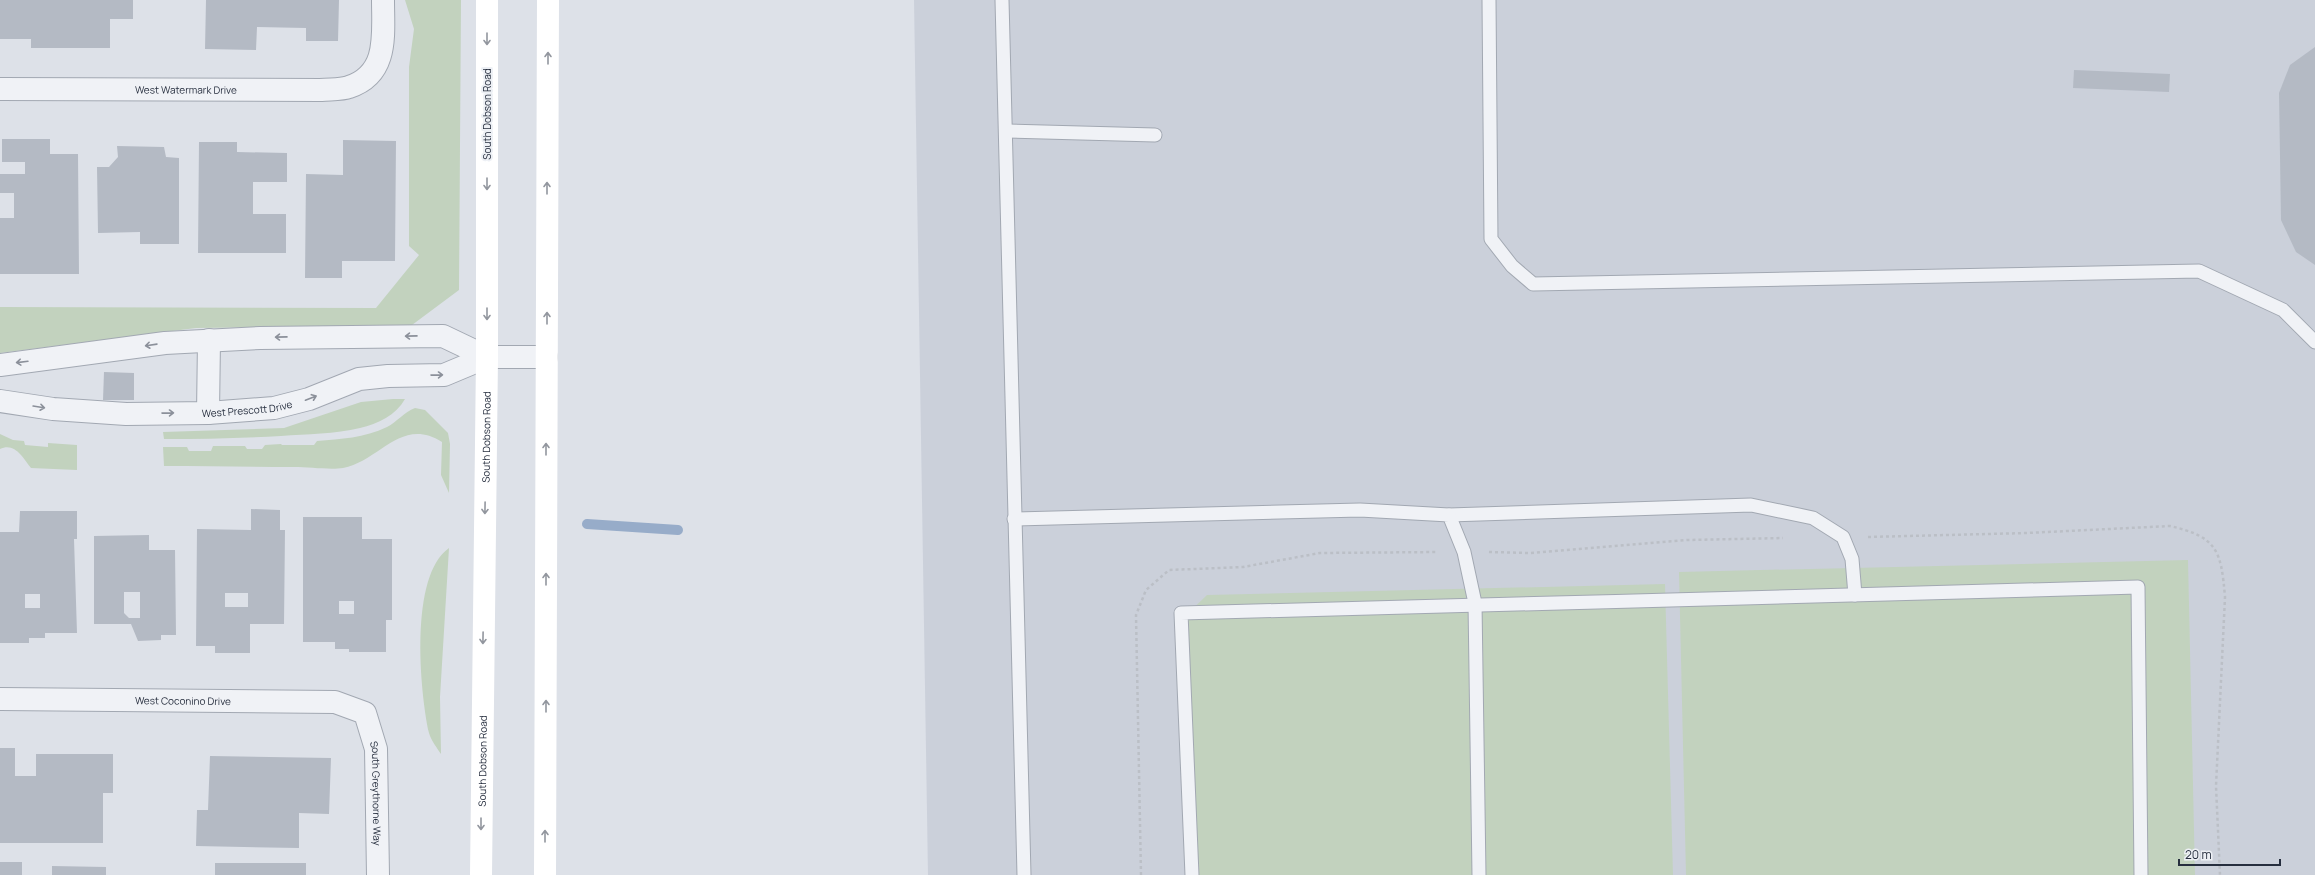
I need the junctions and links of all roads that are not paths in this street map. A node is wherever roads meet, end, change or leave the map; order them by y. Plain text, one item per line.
1 (383, 0) edge
2 (487, 0) edge
3 (548, 0) edge
4 (1002, 0) edge
5 (1489, 0) edge
6 (0, 89) edge
7 (1006, 131) junction
8 (1155, 135) dead end
9 (209, 340) junction
10 (2315, 342) edge
11 (487, 357) junction
12 (546, 357) junction
13 (0, 365) edge
14 (0, 401) edge
15 (208, 413) junction
16 (1449, 515) junction
17 (1014, 519) junction
18 (1855, 595) junction
19 (1475, 603) junction
20 (0, 698) edge
21 (365, 713) joint
22 (378, 875) edge
23 (481, 875) edge
24 (545, 875) edge
25 (1024, 875) edge
26 (1192, 875) edge
27 (1479, 875) edge
28 (2141, 875) edge

1 - 6 street, West Watermark Drive
2 -> 11 street, South Dobson Road
12 -> 3 street
4 - 7 lane
5 - 10 lane
7 - 8 lane
7 - 17 lane
11 -> 9 street, West Prescott Drive
9 -> 13 street, West Prescott Drive
9 - 15 street
11 - 12 street, West Prescott Drive
15 -> 11 street, West Prescott Drive
11 -> 23 street, South Dobson Road
24 -> 12 street
14 -> 15 street, West Prescott Drive
16 - 17 lane
16 - 18 lane
16 - 19 lane
17 - 25 lane
18 - 19 lane
18 - 28 lane
19 - 26 lane
19 - 27 lane
20 - 21 street, West Coconino Drive
21 - 22 street, South Greythorne Way

